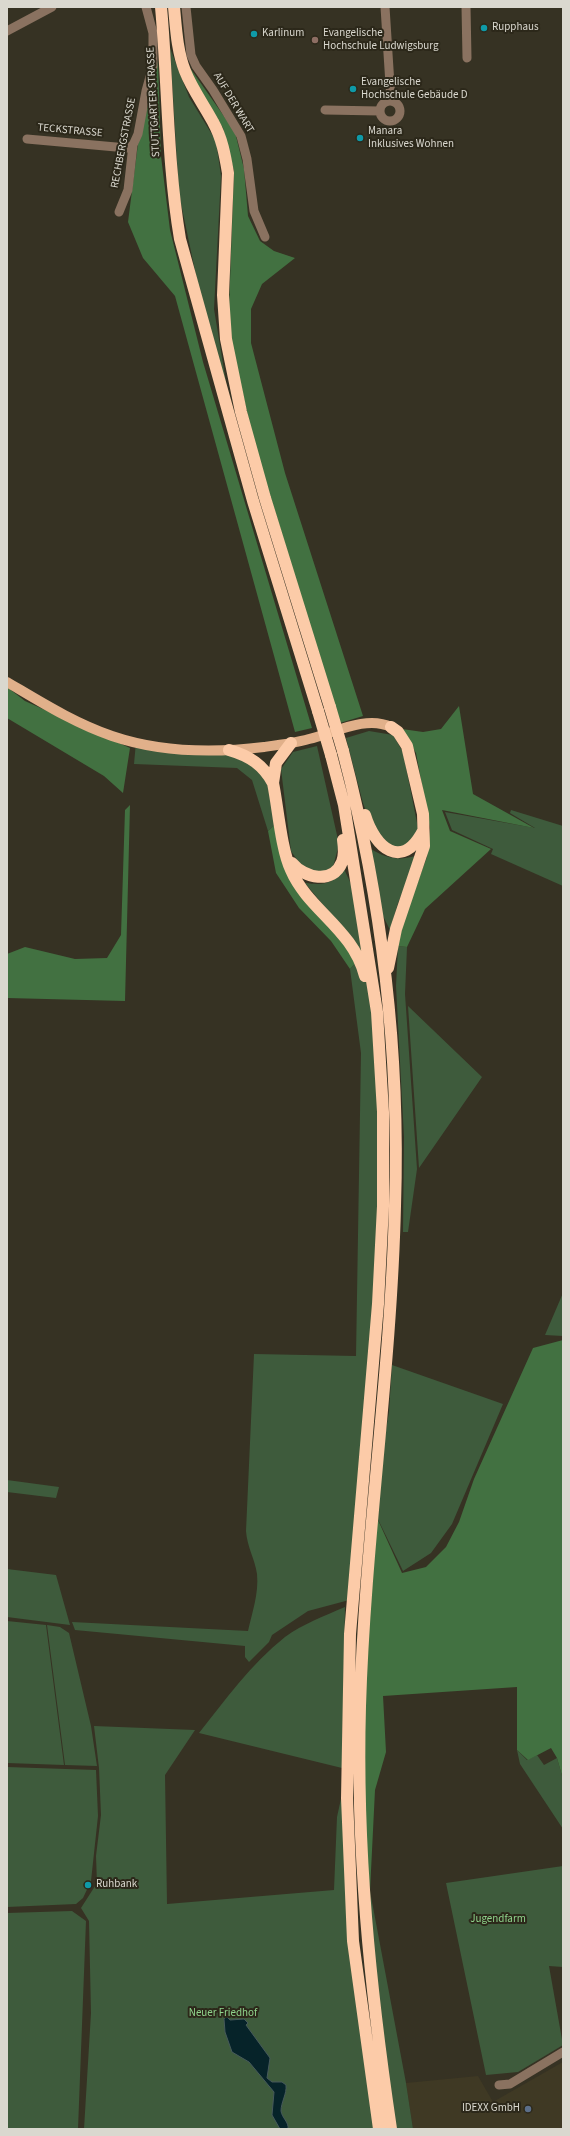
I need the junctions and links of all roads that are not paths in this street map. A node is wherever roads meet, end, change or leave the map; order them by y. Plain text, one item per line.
1 (52, 7) edge
2 (146, 7) edge
3 (161, 7) edge
4 (174, 7) edge
5 (186, 7) edge
6 (385, 7) edge
7 (466, 7) edge
8 (7, 31) edge
9 (467, 58) dead end
10 (390, 100) junction
11 (325, 110) dead end
12 (380, 111) junction
13 (27, 139) dead end
14 (133, 145) junction
15 (119, 212) dead end
16 (265, 236) dead end
17 (7, 682) edge
18 (391, 727) joint
19 (292, 743) junction
20 (230, 750) junction
21 (273, 783) junction
22 (357, 804) junction
23 (344, 805) junction
24 (423, 831) junction
25 (287, 856) junction
26 (387, 979) junction
27 (377, 1012) junction
28 (563, 2052) edge
29 (499, 2085) dead end
30 (379, 2129) edge
31 (391, 2129) edge

1 - 8 street
2 - 14 street, RECHBERGSTRASSE
3 - 23 highway, STUTTGARTER STRASSE, bridge
4 - 22 highway, bridge
5 - 16 street, AUF DER WART
6 - 10 street
7 - 9 street
10 - 12 street
10 - 12 street
11 - 12 street
13 - 14 street, TECKSTRASSE
14 - 15 street, RECHBERGSTRASSE
17 - 20 main road
18 - 19 main road
18 - 24 highway
19 - 20 main road
19 - 21 highway
20 - 21 highway
21 - 25 highway
22 - 24 highway
22 - 26 highway
23 - 25 highway
23 - 27 highway, STUTTGARTER STRASSE
24 - 26 highway
25 - 27 highway
26 - 31 highway
27 - 30 highway
28 - 29 street

